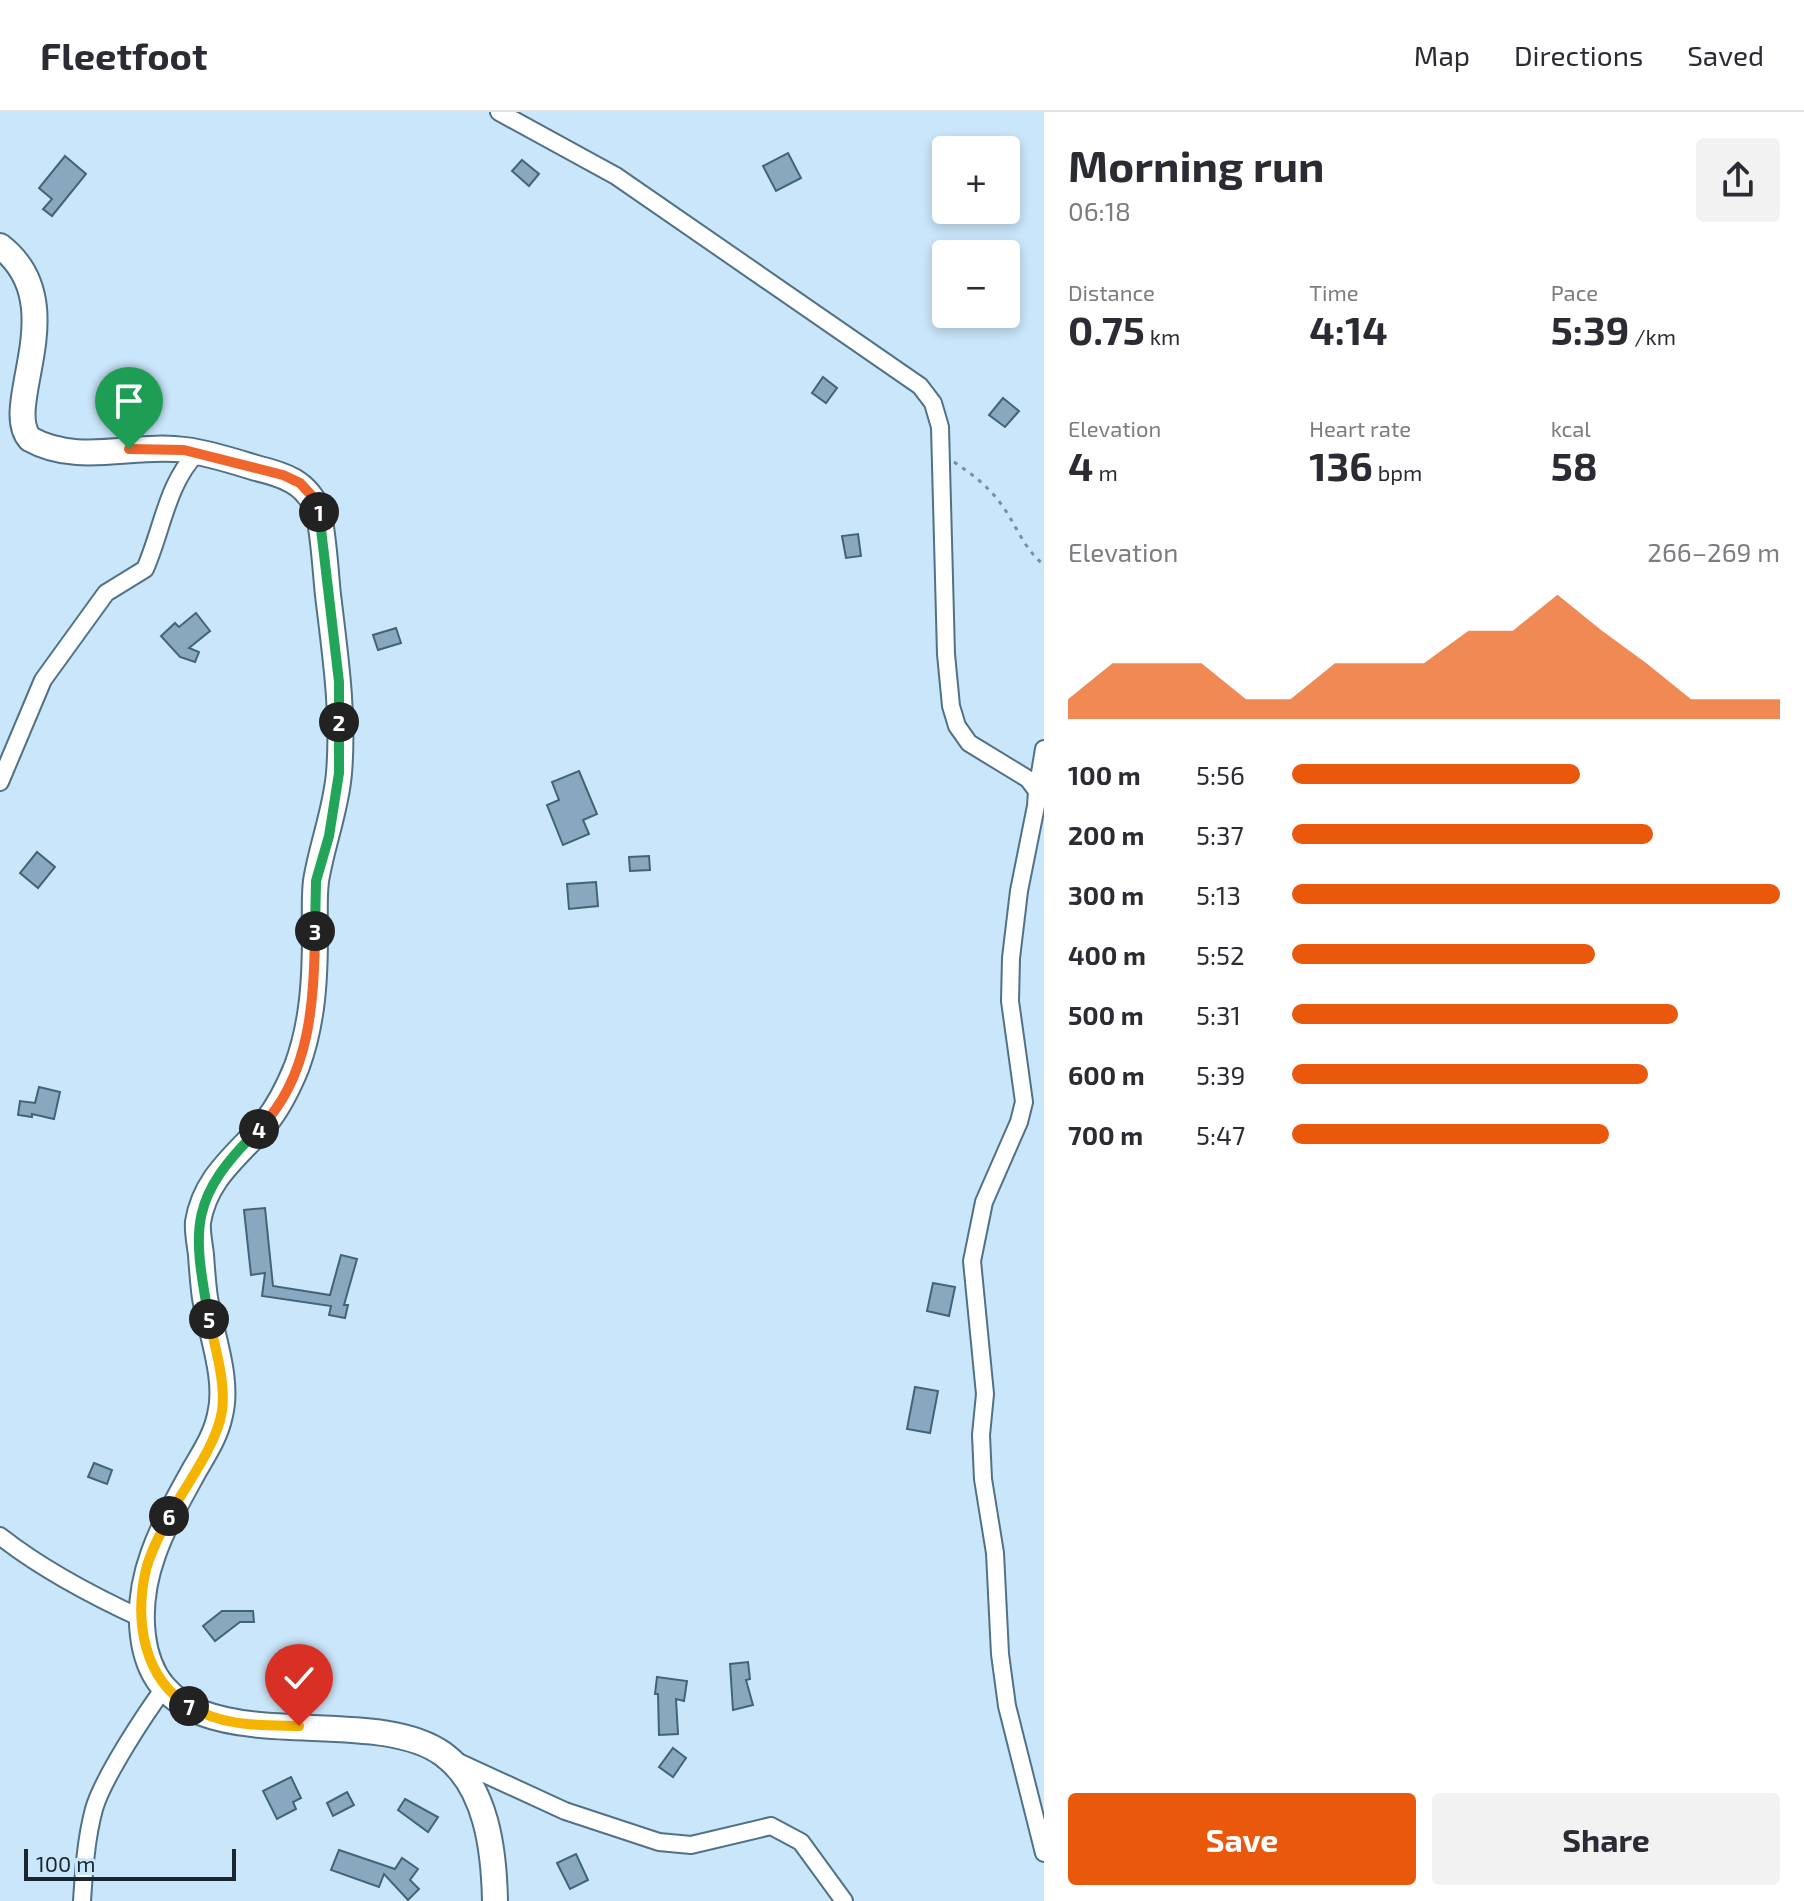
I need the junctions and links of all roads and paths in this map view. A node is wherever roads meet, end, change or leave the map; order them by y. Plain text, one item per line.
1 (499, 112) edge
2 (0, 246) edge
3 (197, 453) junction
4 (941, 453) junction
5 (1044, 565) edge
6 (1044, 749) edge
7 (0, 782) edge
8 (1040, 790) edge
9 (0, 1536) edge
10 (143, 1619) junction
11 (165, 1687) junction
12 (447, 1757) junction
13 (1044, 1853) edge
14 (82, 1901) edge
15 (495, 1901) edge
16 (844, 1901) edge

1 - 4 street
2 - 3 main road
3 - 7 street
3 - 10 main road
4 - 5 path
4 - 8 street
6 - 8 street
8 - 13 street
9 - 10 street
10 - 11 main road
11 - 12 main road
11 - 14 street
12 - 15 main road
12 - 16 street

